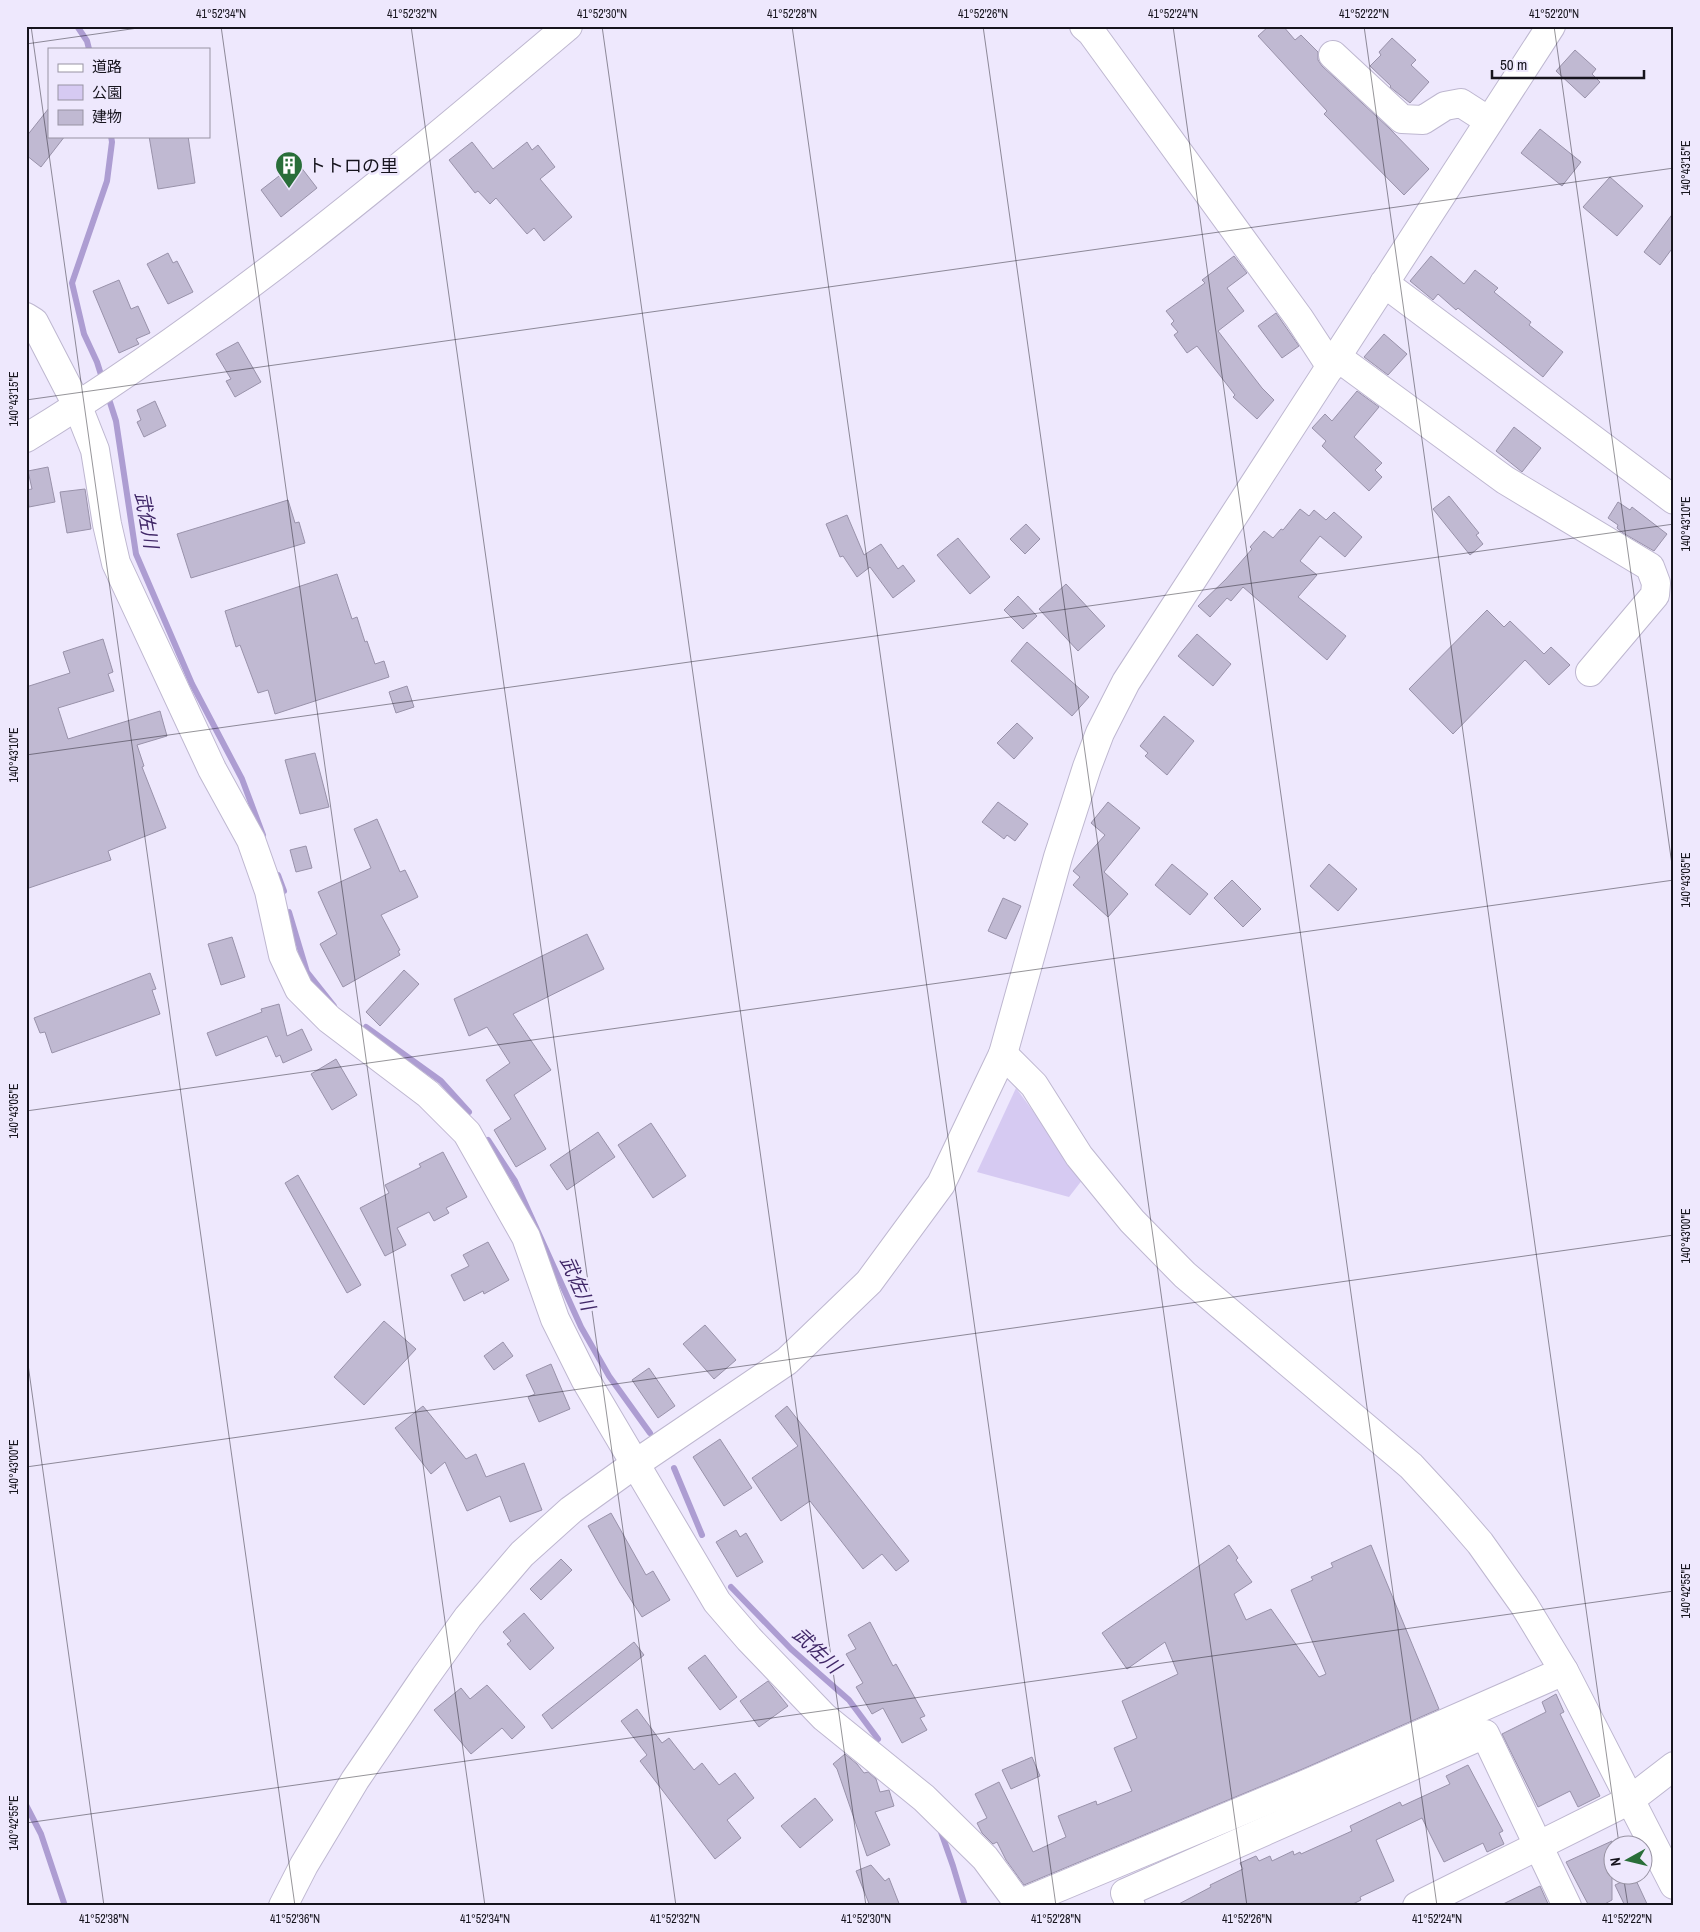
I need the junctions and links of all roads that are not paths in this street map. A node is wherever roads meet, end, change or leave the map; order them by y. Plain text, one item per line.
1 (568, 26) edge
2 (1084, 26) edge
3 (1551, 26) edge
4 (1333, 55) dead end
5 (1489, 121) junction
6 (1384, 283) junction
7 (26, 317) edge
8 (1334, 362) junction
9 (84, 402) junction
10 (26, 438) edge
11 (1674, 500) edge
12 (1590, 672) dead end
13 (1003, 1054) junction
14 (635, 1464) junction
15 (1564, 1671) junction
16 (1674, 1766) edge
17 (1630, 1800) junction
18 (1538, 1846) junction
19 (1674, 1885) edge
20 (1456, 1897) edge
21 (283, 1906) edge
22 (1131, 1906) edge
23 (1417, 1906) edge
24 (1567, 1906) edge

1 - 9 street
2 - 8 street
3 - 5 street
4 - 5 street
5 - 6 street
6 - 8 street
6 - 11 street
7 - 9 street
8 - 12 street
8 - 13 street
9 - 10 street
9 - 14 street
13 - 14 street
13 - 15 street
14 - 15 street
14 - 21 street
15 - 17 street
16 - 17 street
17 - 18 street
17 - 19 street
18 - 20 street
18 - 22 street
18 - 24 street
20 - 23 street

